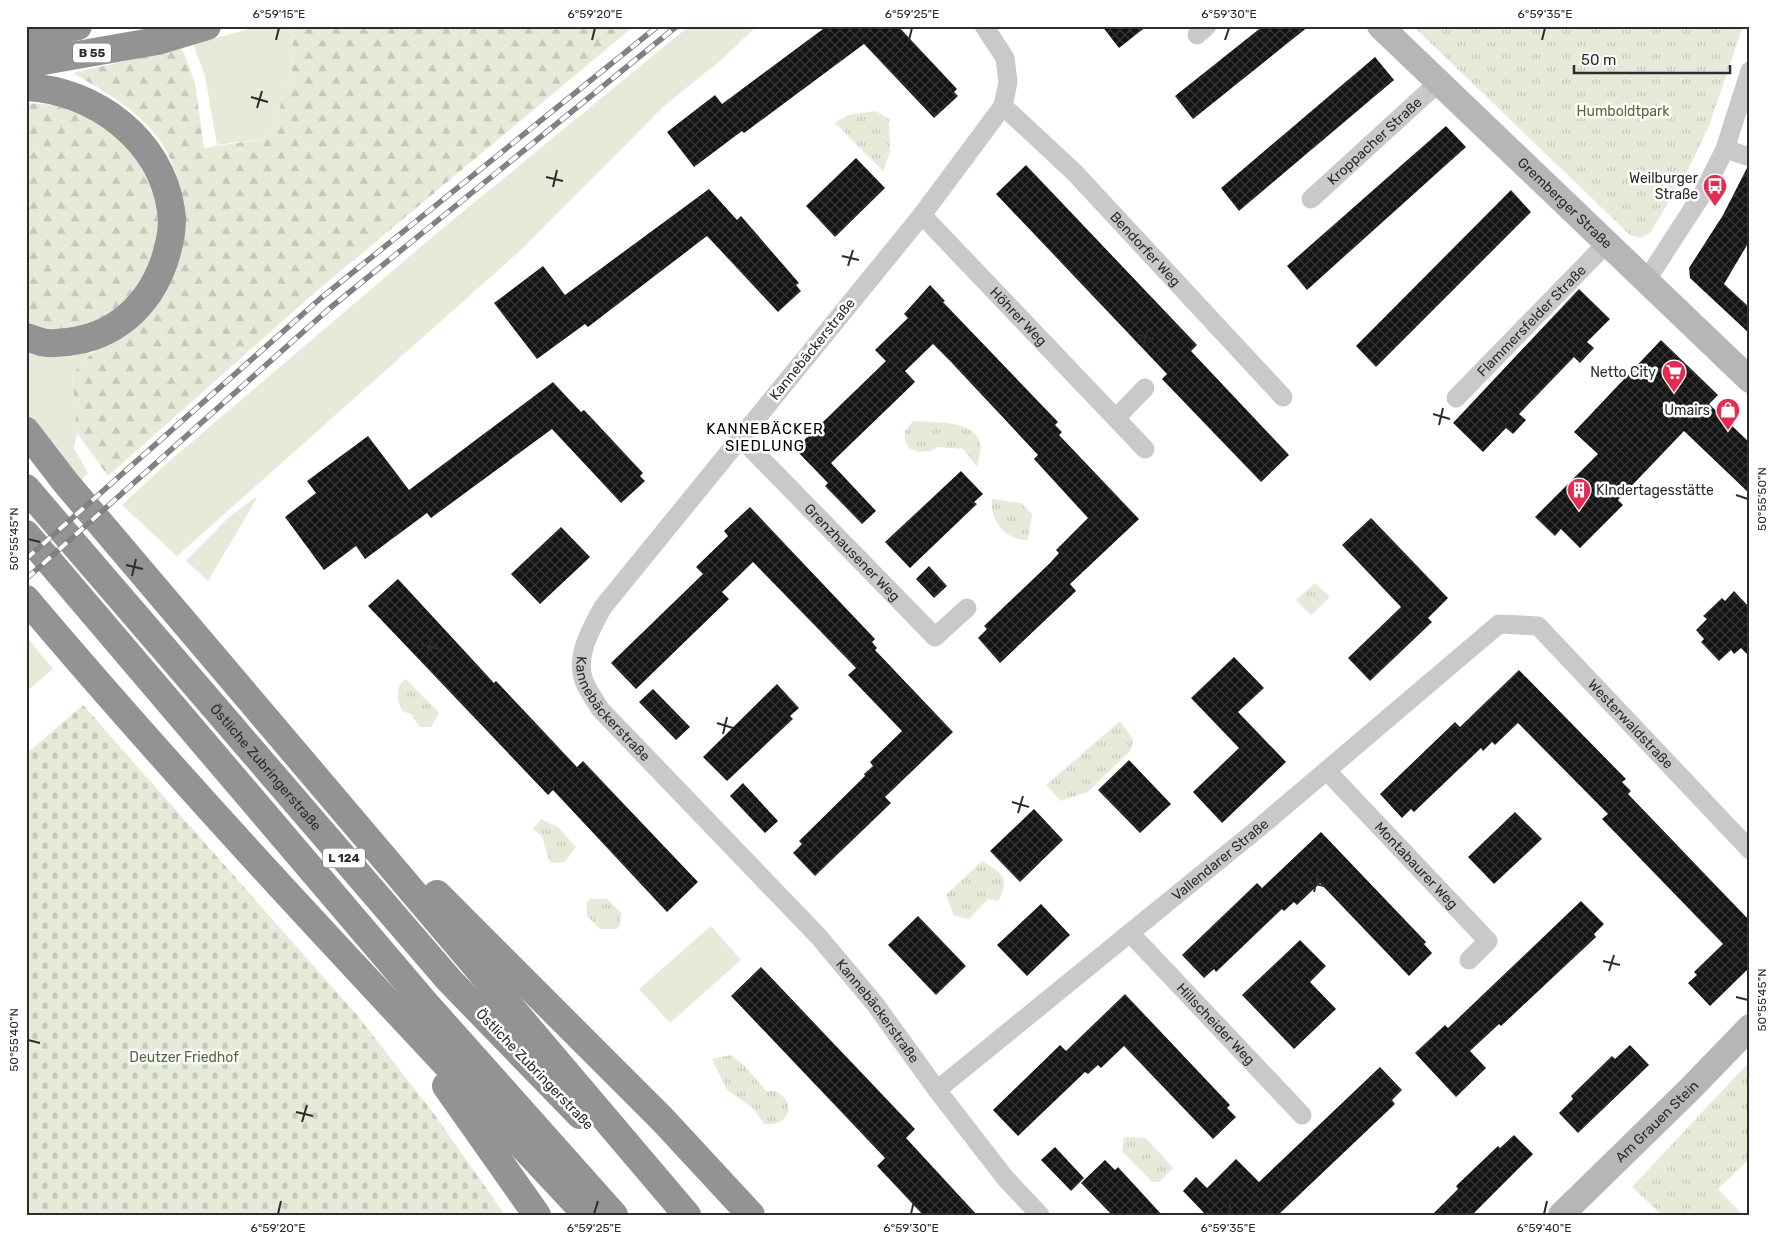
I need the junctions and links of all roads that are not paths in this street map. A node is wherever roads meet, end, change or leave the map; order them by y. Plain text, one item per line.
1 (78, 26) edge
2 (207, 26) edge
3 (984, 26) edge
4 (1380, 26) edge
5 (26, 38) edge
6 (26, 64) edge
7 (1750, 71) edge
8 (1439, 82) junction
9 (26, 87) edge
10 (1004, 106) junction
11 (1724, 149) junction
12 (1750, 157) edge
13 (1311, 199) dead end
14 (922, 215) junction
15 (1606, 244) junction
16 (1646, 282) junction
17 (26, 337) edge
18 (1750, 380) edge
19 (1145, 388) dead end
20 (1283, 397) dead end
21 (1456, 398) dead end
22 (1116, 418) junction
23 (26, 431) edge
24 (740, 437) junction
25 (1145, 449) dead end
26 (26, 488) edge
27 (26, 534) edge
28 (26, 598) edge
29 (967, 608) dead end
30 (1499, 624) joint
31 (1327, 771) junction
32 (320, 780) junction
33 (1750, 850) edge
34 (1130, 933) junction
35 (340, 950) junction
36 (1469, 960) dead end
37 (1750, 1027) edge
38 (936, 1090) junction
39 (1302, 1115) dead end
40 (537, 1215) edge
41 (587, 1215) edge
42 (614, 1215) edge
43 (676, 1215) edge
44 (688, 1215) edge
45 (751, 1215) edge
46 (1040, 1215) edge
47 (1561, 1215) edge

1 - 5 highway, B 55
2 - 6 highway, B 55
3 - 10 street, Kannebäckerstraße
4 - 8 street, Gremberger Straße
7 - 11 street
8 - 13 street, Kroppacher Straße
8 - 15 street, Gremberger Straße
9 - 17 highway
10 - 14 street, Kannebäckerstraße
10 - 20 street, Bendorfer Weg
11 - 12 street
11 - 16 street
14 - 22 street, Höhrer Weg
14 - 24 street, Kannebäckerstraße
15 - 16 street, Gremberger Straße
15 - 21 street, Flammersfelder Straße
16 - 18 street, Gremberger Straße
19 - 22 street
22 - 25 street, Höhrer Weg
23 - 32 highway
24 - 29 street, Grenzhausener Weg
24 - 38 street, Kannebäckerstraße
26 - 43 highway, Östliche Zubringerstraße / L 124
27 - 42 highway, L 124
28 - 35 highway
30 - 31 street, Vallendarer Straße
30 - 33 street, Westerwaldstraße
31 - 34 street, Vallendarer Straße
31 - 36 street, Montabaurer Weg
32 - 44 highway, L 124
32 - 45 highway
34 - 38 street, Vallendarer Straße
34 - 39 street, Hillscheider Weg
35 - 40 highway
35 - 41 highway
37 - 47 street, Am Grauen Stein
38 - 46 street, Kannebäckerstraße

